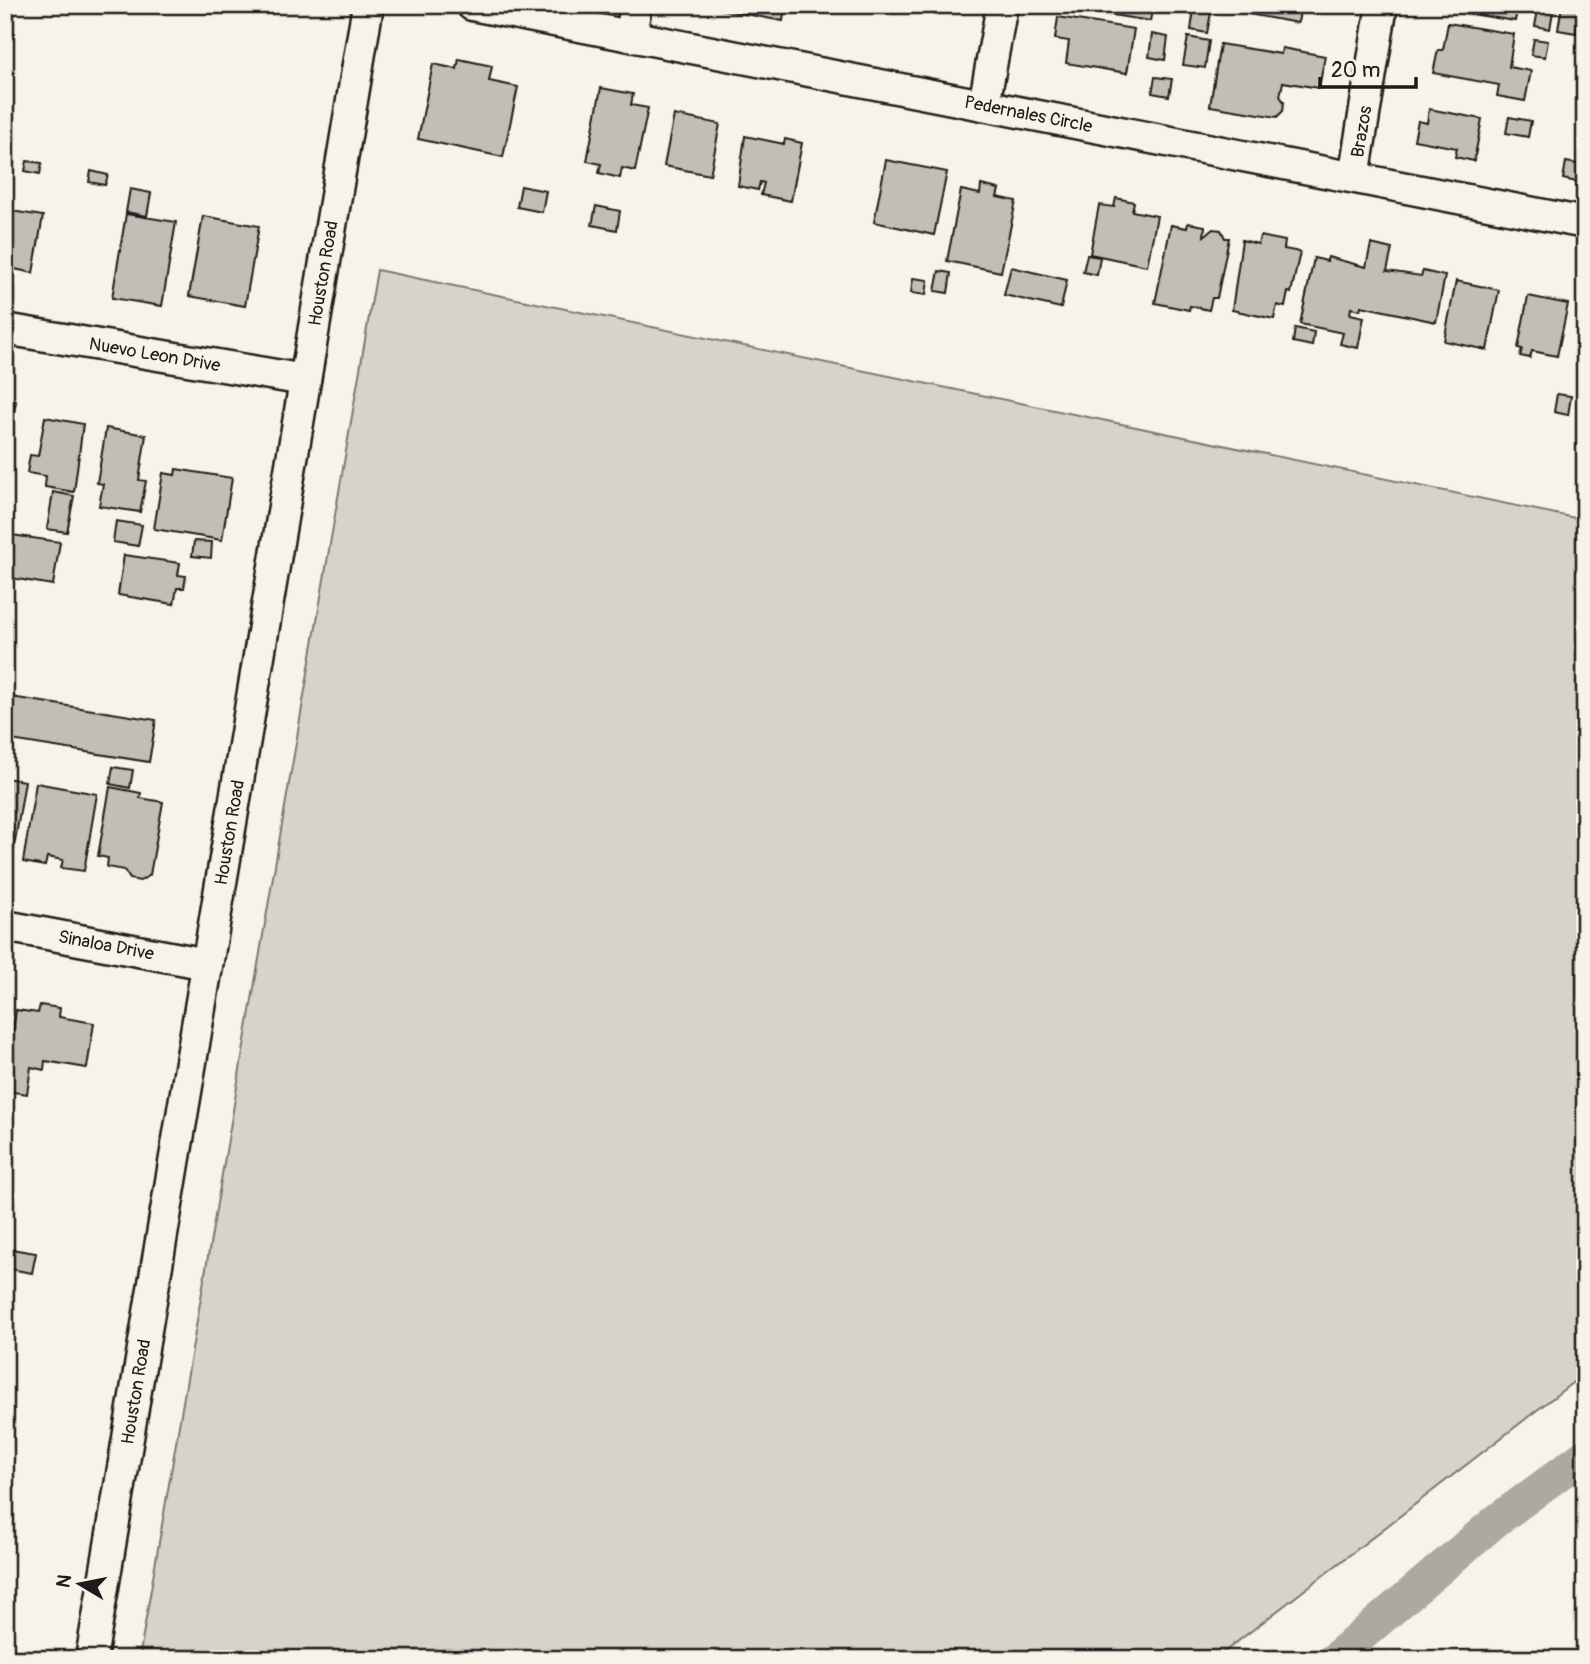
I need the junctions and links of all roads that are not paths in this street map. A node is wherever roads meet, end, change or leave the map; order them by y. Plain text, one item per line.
1 (368, 5) edge
2 (472, 5) edge
3 (636, 5) edge
4 (1002, 5) edge
5 (1382, 5) edge
6 (631, 36) junction
7 (984, 105) junction
8 (1354, 177) junction
9 (1585, 222) edge
10 (5, 329) edge
11 (305, 380) junction
12 (5, 926) edge
13 (207, 964) junction
14 (91, 1659) edge

1 - 11 street, Houston Road
2 - 6 street, Pedernales Circle
3 - 6 street
4 - 7 street
5 - 8 street, Brazos
6 - 7 street, Pedernales Circle
7 - 8 street, Pedernales Circle
8 - 9 street, Pedernales Circle
10 - 11 street, Nuevo Leon Drive
11 - 13 street, Houston Road
12 - 13 street, Sinaloa Drive
13 - 14 street, Houston Road

